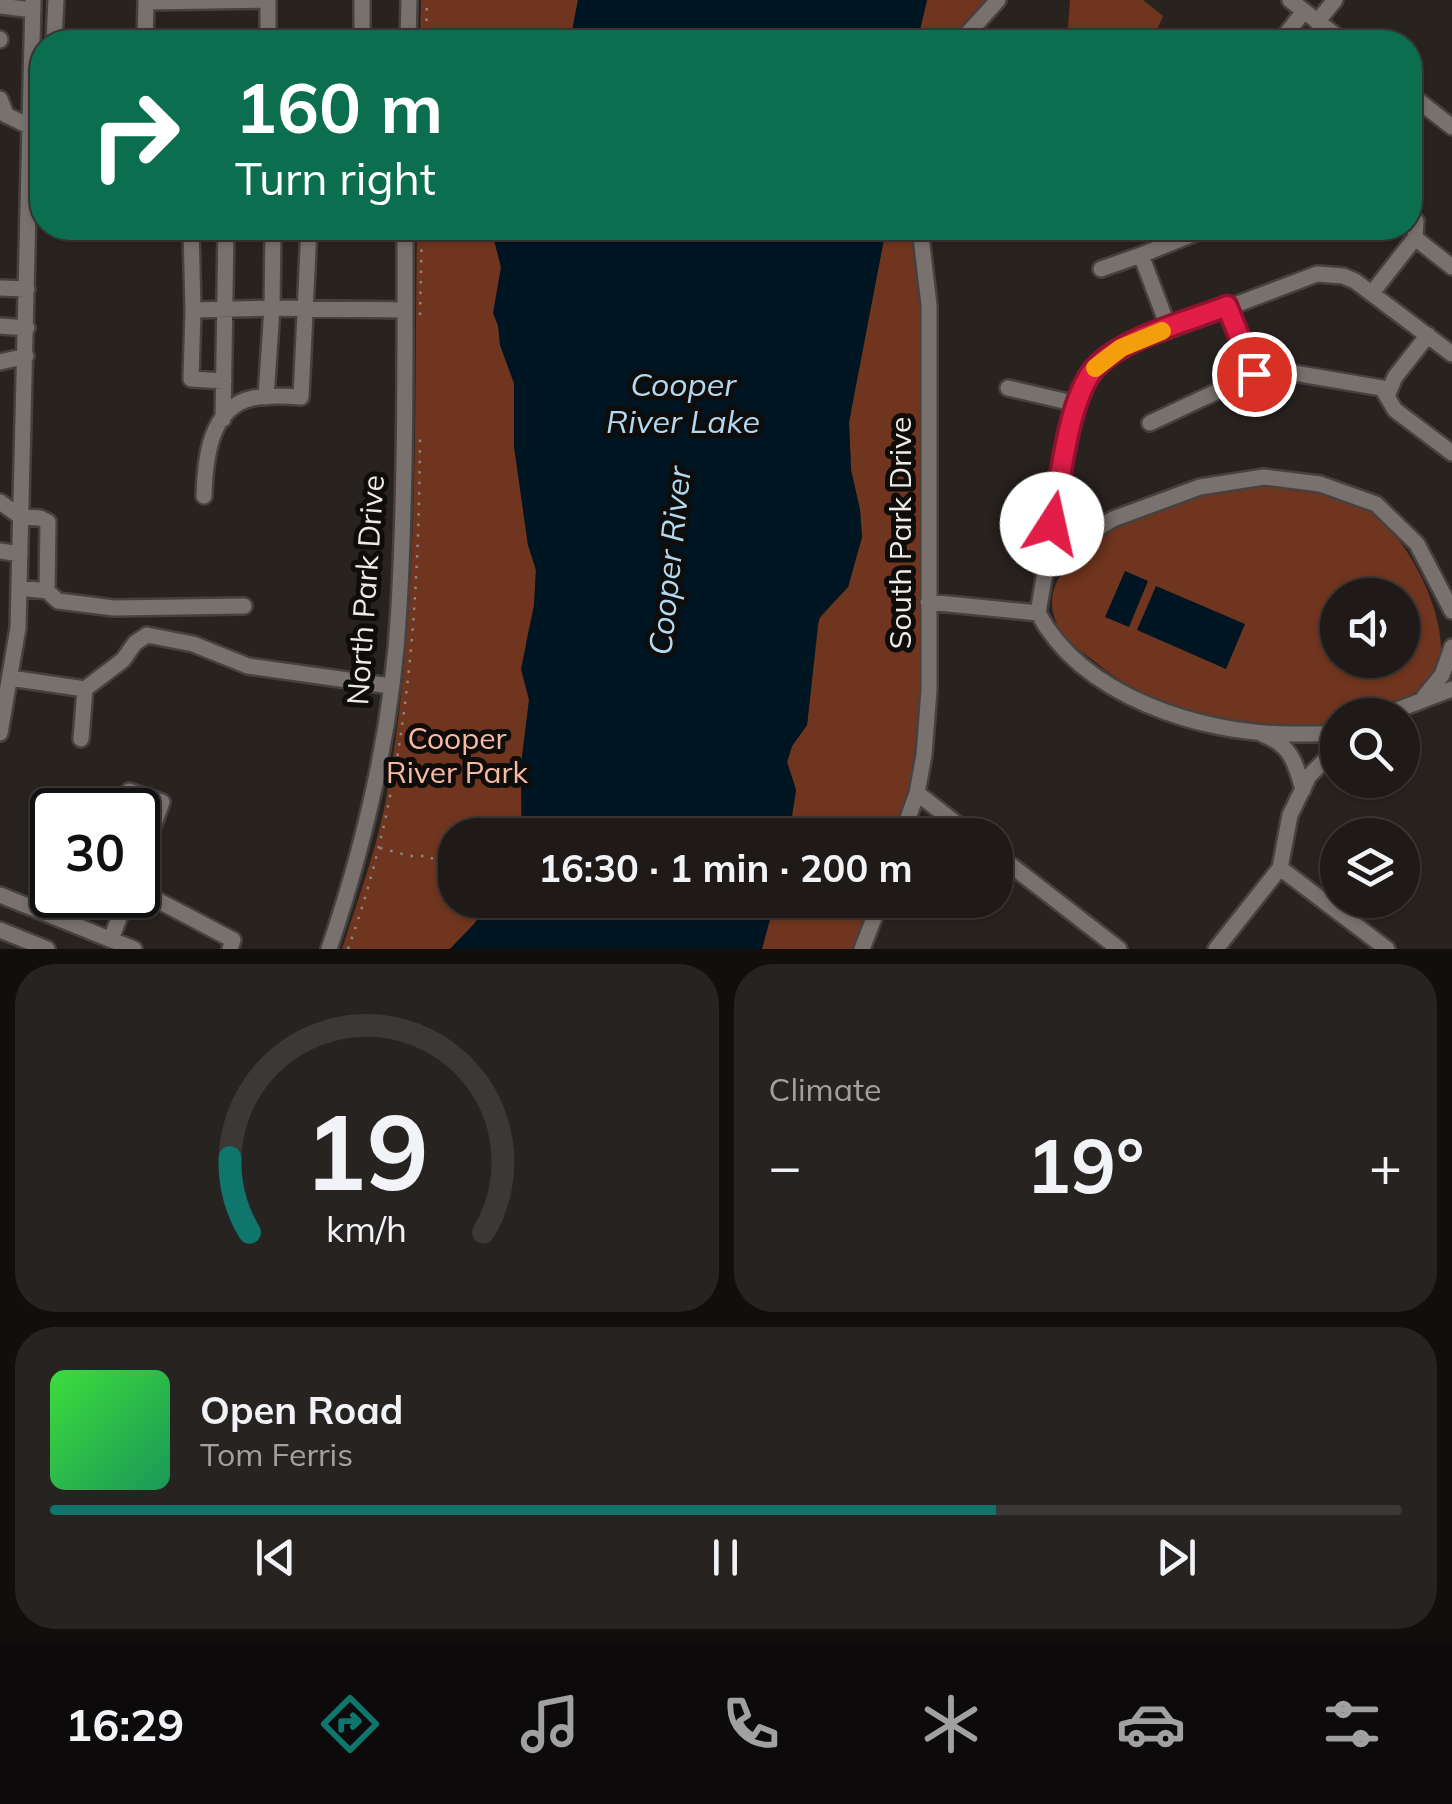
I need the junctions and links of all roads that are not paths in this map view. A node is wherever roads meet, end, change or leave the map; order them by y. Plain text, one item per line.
1 (56, 0) edge
2 (267, 0) edge
3 (362, 0) edge
4 (409, 0) edge
5 (998, 0) edge
6 (1290, 0) edge
7 (1335, 0) edge
8 (33, 5) edge
9 (0, 6) edge
10 (1304, 11) junction
11 (1318, 22) junction
12 (36, 30) edge
13 (55, 30) edge
14 (145, 30) edge
15 (268, 30) edge
16 (362, 30) edge
17 (408, 30) edge
18 (971, 30) edge
19 (1289, 30) edge
20 (1328, 30) edge
21 (0, 99) edge
22 (1422, 103) edge
23 (30, 127) edge
24 (1452, 127) edge
25 (34, 240) edge
26 (191, 240) edge
27 (226, 240) edge
28 (273, 240) edge
29 (309, 240) edge
30 (406, 240) edge
31 (921, 240) edge
32 (1178, 240) edge
33 (1413, 240) edge
34 (1418, 240) edge
35 (1141, 255) junction
36 (1452, 267) edge
37 (1101, 270) dead end
38 (0, 288) edge
39 (28, 289) junction
40 (1372, 294) junction
41 (1227, 306) junction
42 (272, 308) junction
43 (307, 308) junction
44 (225, 309) junction
45 (193, 310) junction
46 (405, 310) junction
47 (0, 326) edge
48 (27, 328) junction
49 (1169, 329) junction
50 (1428, 336) junction
51 (1452, 354) edge
52 (26, 356) junction
53 (0, 362) edge
54 (1254, 374) junction
55 (224, 381) junction
56 (1008, 388) dead end
57 (1387, 396) junction
58 (266, 397) junction
59 (1076, 404) junction
60 (224, 419) junction
61 (1150, 422) dead end
62 (1452, 453) edge
63 (204, 496) dead end
64 (0, 502) edge
65 (21, 517) junction
66 (0, 551) edge
67 (20, 554) junction
68 (1046, 558) junction
69 (19, 588) junction
70 (48, 591) junction
71 (928, 602) junction
72 (244, 606) dead end
73 (1452, 611) edge
74 (1038, 613) junction
75 (1452, 647) edge
76 (10, 678) junction
77 (390, 686) junction
78 (85, 688) junction
79 (1452, 689) edge
80 (1424, 698) junction
81 (1420, 700) edge
82 (1320, 732) edge
83 (0, 733) edge
84 (1260, 734) junction
85 (81, 739) dead end
86 (1320, 765) edge
87 (1303, 790) junction
88 (917, 793) junction
89 (908, 818) edge
90 (949, 818) edge
91 (1013, 867) edge
92 (1280, 868) junction
93 (0, 896) edge
94 (160, 902) edge
95 (77, 918) edge
96 (119, 918) edge
97 (874, 918) edge
98 (74, 924) junction
99 (0, 930) edge
100 (95, 933) junction
101 (111, 940) junction
102 (47, 949) edge
103 (88, 949) edge
104 (134, 949) edge
105 (230, 949) edge
106 (329, 949) edge
107 (862, 949) edge
108 (1119, 949) edge
109 (1216, 949) edge
110 (1387, 949) edge

1 - 13 street
2 - 14 street
2 - 15 street
3 - 16 street
4 - 17 street
5 - 18 street
6 - 10 street
7 - 11 street
8 - 9 street
8 - 12 street
10 - 11 street
10 - 19 street
11 - 20 street
21 - 23 street
22 - 24 street
25 - 39 street
26 - 45 street
27 - 44 street
28 - 42 street
29 - 43 street
30 - 46 street, North Park Drive
31 - 71 street, South Park Drive
32 - 35 street
33 - 40 street
34 - 36 street
35 - 37 street
35 - 49 street
38 - 39 street
39 - 48 street
40 - 41 street
40 - 50 street
41 - 49 street
41 - 54 street
42 - 43 street
42 - 44 street
42 - 58 street
43 - 46 street
43 - 58 street
44 - 45 street
44 - 55 street
45 - 55 street
46 - 77 street, North Park Drive
47 - 48 street
48 - 52 street
49 - 59 street
50 - 51 street
50 - 57 street
52 - 53 street
52 - 65 street
54 - 57 street
54 - 61 street
55 - 60 street
56 - 59 street
57 - 62 street
58 - 60 street
59 - 68 street
60 - 63 street
64 - 65 street
65 - 67 street
65 - 70 street
66 - 67 street
67 - 69 street
68 - 73 street
68 - 74 street
69 - 70 street
69 - 76 street
70 - 72 street
71 - 74 street
71 - 88 street, South Park Drive
74 - 84 street
75 - 80 street
76 - 78 street
76 - 83 street
77 - 78 street
77 - 106 street, North Park Drive
78 - 85 street
79 - 80 street
80 - 81 street
82 - 84 street
84 - 87 street
86 - 87 street
87 - 92 street
88 - 89 street, South Park Drive
88 - 90 street
91 - 108 street
92 - 109 street
92 - 110 street
93 - 98 street
94 - 105 street
95 - 98 street
96 - 101 street
97 - 107 street
98 - 100 street
99 - 102 street
100 - 101 street
100 - 103 street
101 - 104 street

